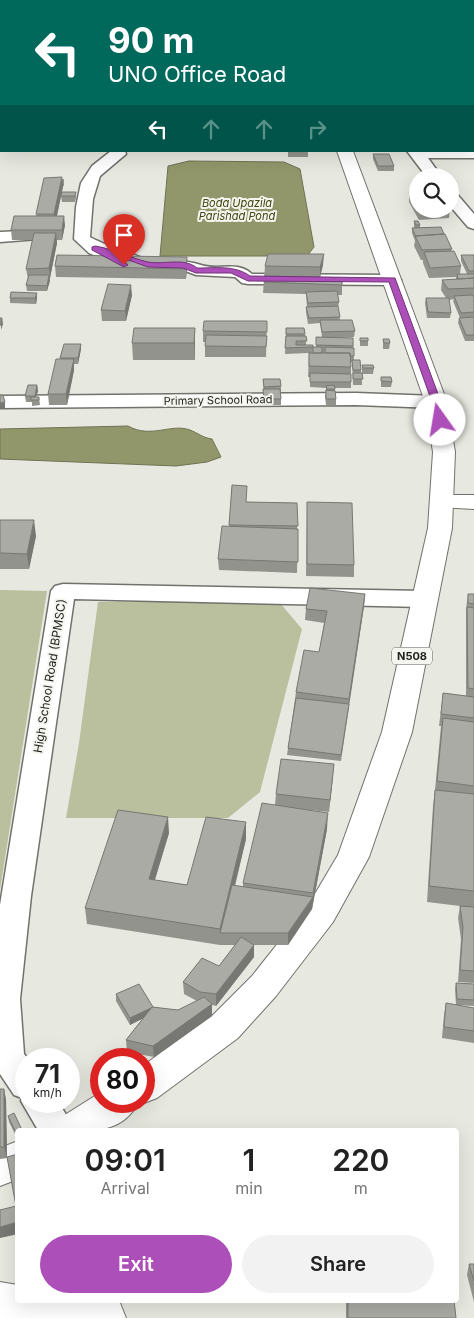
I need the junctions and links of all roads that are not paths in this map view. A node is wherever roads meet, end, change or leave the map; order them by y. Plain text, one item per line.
1 (118, 152) edge
2 (345, 152) edge
3 (415, 153) edge
4 (474, 154) edge
5 (427, 168) edge
6 (459, 201) edge
7 (474, 224) edge
8 (82, 234) junction
9 (0, 237) edge
10 (95, 249) junction
11 (124, 265) edge
12 (392, 280) junction
13 (0, 402) edge
14 (436, 402) junction
15 (446, 502) dead end
16 (474, 502) edge
17 (423, 599) junction
18 (15, 1068) edge
19 (155, 1078) edge
20 (46, 1113) edge
21 (101, 1113) edge
22 (57, 1128) edge
23 (76, 1128) edge
24 (15, 1160) edge
25 (0, 1168) edge
26 (0, 1303) edge
27 (105, 1318) edge

1 - 8 street
2 - 12 main road, N508
3 - 4 street
3 - 5 street
6 - 7 street
8 - 9 street
8 - 10 street
10 - 11 street
10 - 12 street
12 - 14 main road, N508
13 - 14 street, Primary School Road
14 - 17 main road, N508
15 - 16 main road
17 - 18 street, High School Road (BPMSC)
17 - 19 main road, N508
20 - 22 street
21 - 23 main road
24 - 25 main road
26 - 27 main road

